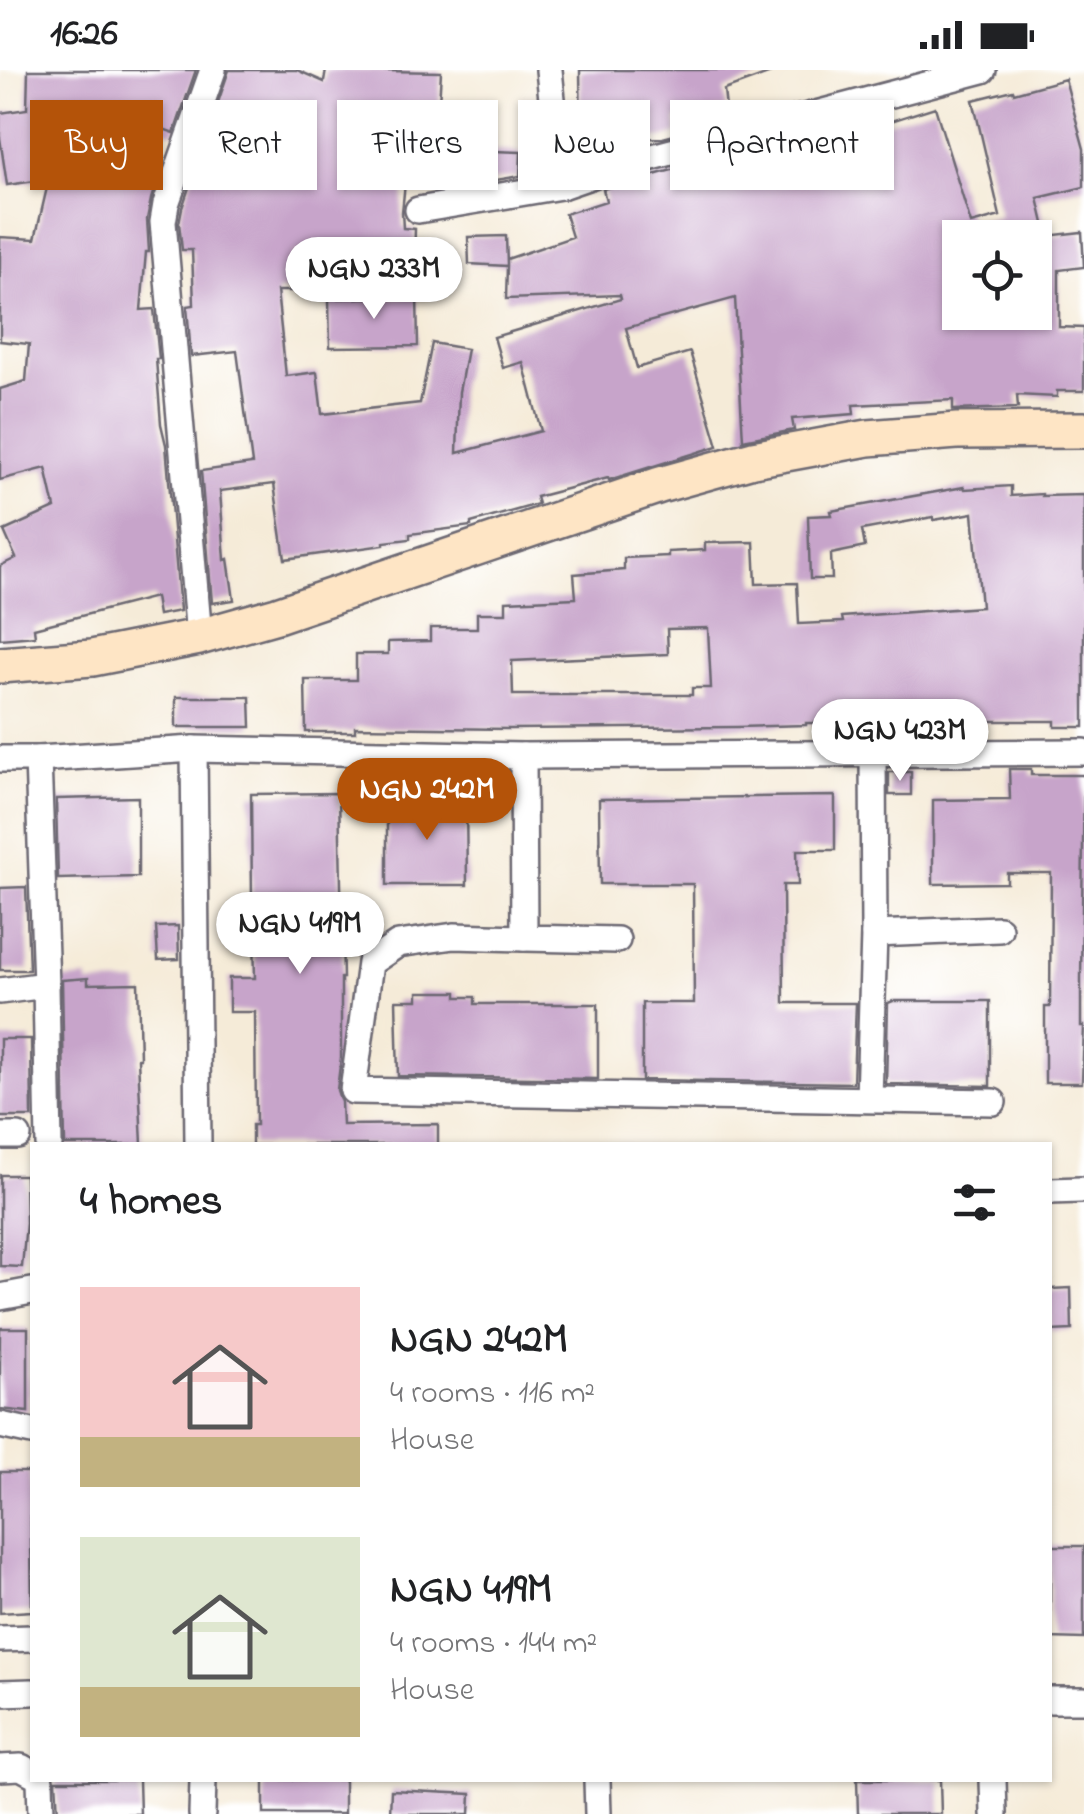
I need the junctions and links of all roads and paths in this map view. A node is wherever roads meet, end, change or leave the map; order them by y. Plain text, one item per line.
1 (213, 70) edge
2 (549, 70) edge
3 (983, 70) edge
4 (946, 74) edge
5 (552, 100) edge
6 (650, 157) edge
7 (536, 190) edge
8 (418, 210) dead end
9 (1084, 430) edge
10 (1084, 452) edge
11 (198, 637) junction
12 (0, 665) edge
13 (0, 685) edge
14 (194, 750) junction
15 (1084, 752) edge
16 (873, 754) junction
17 (523, 756) junction
18 (0, 759) edge
19 (38, 759) junction
20 (999, 929) dead end
21 (874, 934) junction
22 (524, 938) junction
23 (617, 940) dead end
24 (46, 986) junction
25 (0, 991) edge
26 (869, 1099) junction
27 (994, 1102) dead end
28 (49, 1142) edge
29 (198, 1142) edge
30 (1081, 1190) dead end
31 (1052, 1191) edge
32 (30, 1292) edge
33 (0, 1297) edge
34 (0, 1425) edge
35 (30, 1432) edge
36 (30, 1638) edge
37 (0, 1639) edge
38 (30, 1692) edge
39 (0, 1693) edge
40 (1052, 1700) edge
41 (1084, 1700) edge
42 (0, 1768) edge
43 (30, 1772) edge
44 (40, 1782) edge
45 (202, 1782) edge
46 (598, 1782) edge
47 (994, 1782) edge
48 (41, 1814) edge
49 (202, 1814) edge
50 (598, 1814) edge
51 (994, 1814) edge

1 - 11 street
2 - 5 street
3 - 4 street
4 - 6 street
7 - 8 street
9 - 11 street
10 - 13 street
11 - 12 street
14 - 17 street
14 - 19 street
14 - 29 street
15 - 16 street
16 - 17 street
16 - 21 street
17 - 22 street
18 - 19 street
19 - 24 street
20 - 21 street
21 - 26 street
22 - 23 street
22 - 26 street
24 - 25 street
24 - 28 street
26 - 27 street
30 - 31 street
32 - 33 street
34 - 35 street
36 - 37 street
38 - 39 street
40 - 41 street
42 - 43 street
44 - 48 street
45 - 49 street
46 - 50 street
47 - 51 street

